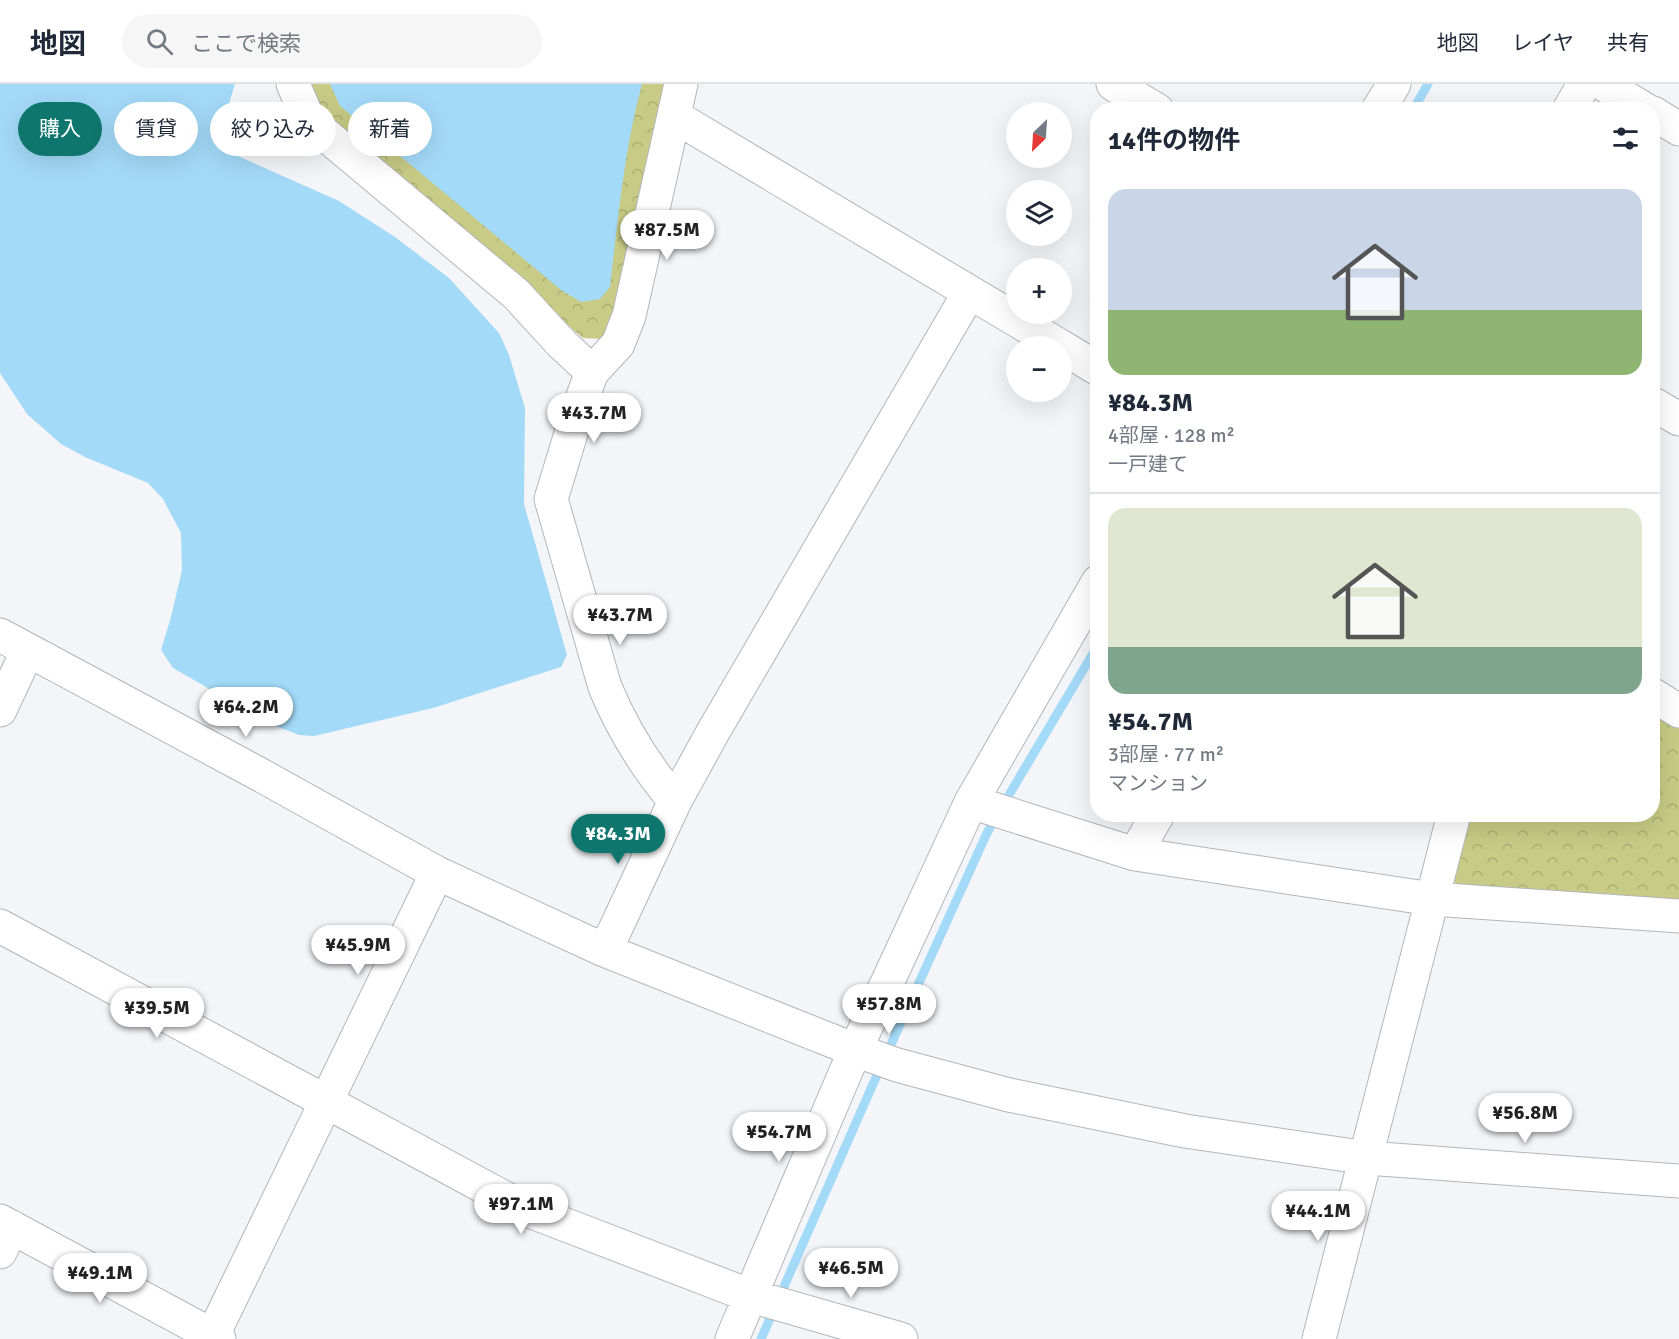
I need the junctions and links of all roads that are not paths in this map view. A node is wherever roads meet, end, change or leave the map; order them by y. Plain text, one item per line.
1 (292, 84) edge
2 (681, 84) edge
3 (1113, 84) edge
4 (1394, 84) edge
5 (1584, 84) edge
6 (1603, 84) edge
7 (1143, 102) edge
8 (1383, 102) edge
9 (1574, 102) edge
10 (1633, 102) edge
11 (674, 116) junction
12 (1660, 117) edge
13 (1679, 129) edge
14 (969, 293) junction
15 (1042, 336) edge
16 (1072, 354) edge
17 (1090, 364) edge
18 (592, 372) junction
19 (1660, 408) edge
20 (1679, 419) edge
21 (1090, 599) edge
22 (0, 635) edge
23 (28, 650) junction
24 (1660, 700) edge
25 (0, 710) edge
26 (1679, 711) edge
27 (675, 801) junction
28 (989, 808) junction
29 (1154, 822) edge
30 (1452, 822) edge
31 (1136, 854) junction
32 (437, 873) junction
33 (1432, 899) junction
34 (1679, 916) edge
35 (4, 939) edge
36 (604, 950) junction
37 (859, 1051) junction
38 (325, 1101) junction
39 (1366, 1158) junction
40 (1679, 1181) edge
41 (4, 1233) edge
42 (767, 1301) junction
43 (214, 1338) edge
44 (732, 1339) edge
45 (901, 1339) edge
46 (1319, 1339) edge

1 - 18 street
2 - 11 street
3 - 7 street
4 - 8 street
5 - 9 street
6 - 10 street
11 - 14 street
11 - 18 street
12 - 13 street
14 - 15 street
14 - 27 street
16 - 17 street
18 - 27 street
19 - 20 street
21 - 28 street
22 - 23 street
23 - 25 street
23 - 32 street
24 - 26 street
27 - 36 street
28 - 31 street
28 - 37 street
29 - 31 street
30 - 33 street
31 - 33 street
32 - 36 street
32 - 38 street
33 - 34 street
33 - 39 street
35 - 38 street
36 - 37 street
37 - 39 street
37 - 42 street
38 - 42 street
38 - 43 street
39 - 40 street
39 - 46 street
41 - 43 street
42 - 44 street
42 - 45 street

